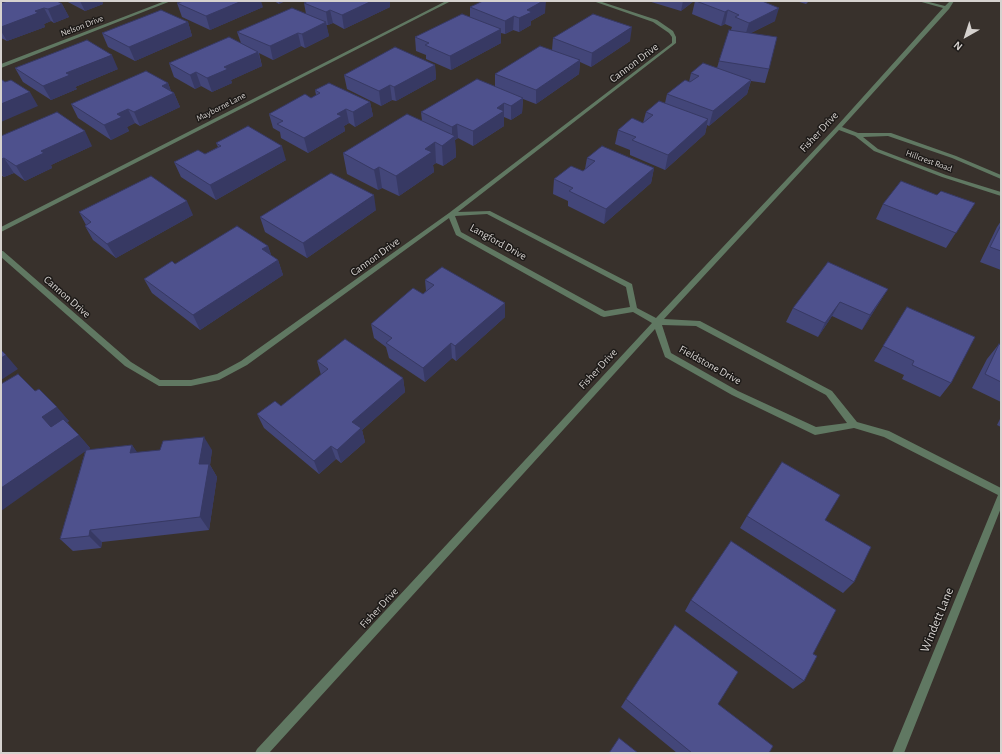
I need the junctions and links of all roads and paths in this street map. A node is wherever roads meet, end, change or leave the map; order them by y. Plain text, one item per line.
1 (169, 1) edge
2 (449, 1) edge
3 (595, 1) edge
4 (920, 1) edge
5 (950, 5) edge
6 (1, 66) edge
7 (838, 128) junction
8 (857, 135) junction
9 (1001, 177) edge
10 (1001, 194) edge
11 (451, 214) junction
12 (1, 230) edge
13 (1, 253) edge
14 (634, 309) junction
15 (657, 322) junction
16 (854, 425) junction
17 (1001, 492) edge
18 (1001, 498) edge
19 (261, 753) edge
20 (898, 753) edge

1 - 6 street, Nelson Drive
2 - 12 street, Mayborne Lane
3 - 11 street, Cannon Drive
4 - 5 street
5 - 7 street, Fisher Drive
7 - 8 street, Hillcrest Road
7 - 15 street, Fisher Drive
8 - 9 street, Hillcrest Road
8 - 10 street, Hillcrest Road
11 - 13 street, Cannon Drive
11 - 14 street, Langford Drive
11 - 14 street, Langford Drive
14 - 15 street
15 - 16 street
15 - 16 street, Fieldstone Drive
15 - 19 street, Fisher Drive
16 - 17 street, Fieldstone Drive
18 - 20 street, Windett Lane

